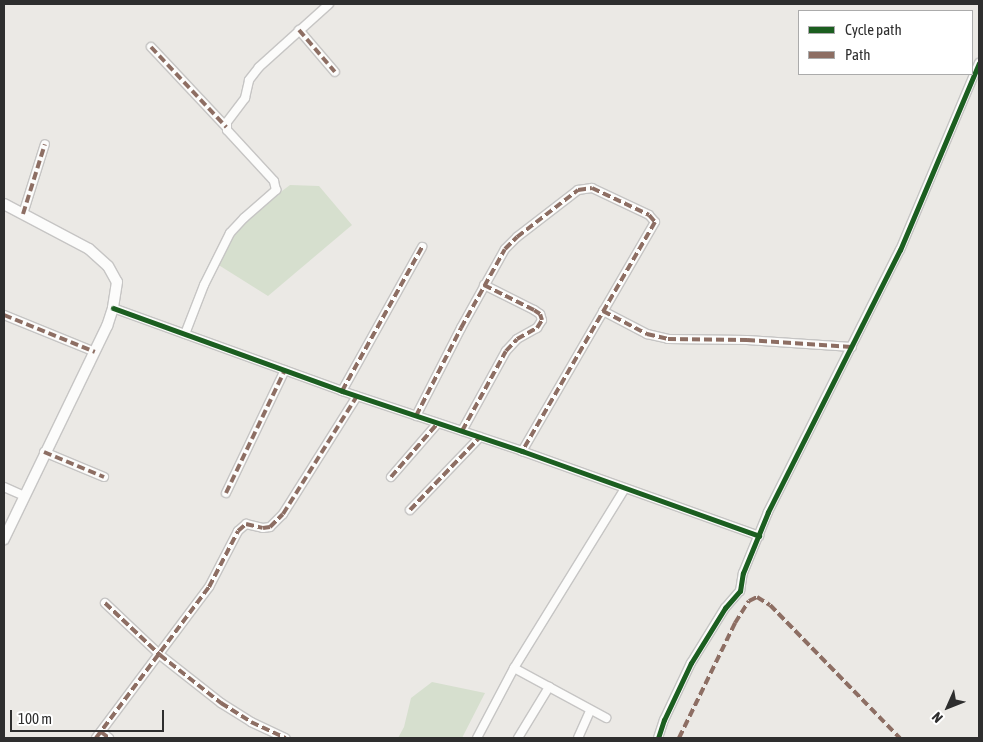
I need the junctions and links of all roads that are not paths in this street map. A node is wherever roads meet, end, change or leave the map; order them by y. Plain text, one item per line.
1 (328, 4) edge
2 (299, 30) junction
3 (152, 47) dead end
4 (979, 64) edge
5 (334, 72) dead end
6 (226, 127) junction
7 (44, 144) dead end
8 (4, 204) edge
9 (23, 214) junction
10 (422, 246) dead end
11 (484, 285) junction
12 (113, 308) junction
13 (603, 311) junction
14 (4, 315) edge
15 (185, 334) junction
16 (852, 347) junction
17 (95, 352) junction
18 (286, 370) junction
19 (342, 391) junction
20 (357, 396) junction
21 (416, 416) junction
22 (437, 424) junction
23 (462, 431) junction
24 (480, 437) junction
25 (522, 451) junction
26 (44, 452) junction
27 (104, 477) dead end
28 (391, 477) dead end
29 (4, 487) edge
30 (625, 488) junction
31 (226, 493) dead end
32 (24, 496) junction
33 (410, 510) dead end
34 (759, 536) junction
35 (4, 539) edge
36 (105, 603) dead end
37 (160, 655) junction
38 (514, 668) junction
39 (549, 687) junction
40 (590, 711) junction
41 (606, 718) dead end
42 (101, 732) junction
43 (96, 738) edge
44 (109, 738) edge
45 (285, 738) edge
46 (477, 738) edge
47 (518, 738) edge
48 (578, 738) edge
49 (658, 738) edge

1 - 2 street
2 - 5 street
2 - 6 street
3 - 6 street
4 - 16 street
6 - 15 street
7 - 9 street
8 - 9 street
9 - 12 street
10 - 19 street
11 - 13 street
11 - 21 street
11 - 23 street
12 - 15 street
12 - 17 street
13 - 16 street
13 - 25 street
14 - 17 street
15 - 18 street
16 - 34 street
17 - 26 street
18 - 19 street
18 - 31 street
19 - 20 street
20 - 21 street
20 - 37 street
21 - 22 street
22 - 23 street
22 - 28 street
23 - 24 street
24 - 25 street
24 - 33 street
25 - 30 street
26 - 27 street
26 - 32 street
29 - 32 street
30 - 34 street
30 - 38 street
32 - 35 street
34 - 49 street
36 - 37 street
37 - 42 street
37 - 45 street
38 - 39 street
38 - 46 street
39 - 40 street
39 - 47 street
40 - 41 street
40 - 48 street
42 - 43 street
42 - 44 street

